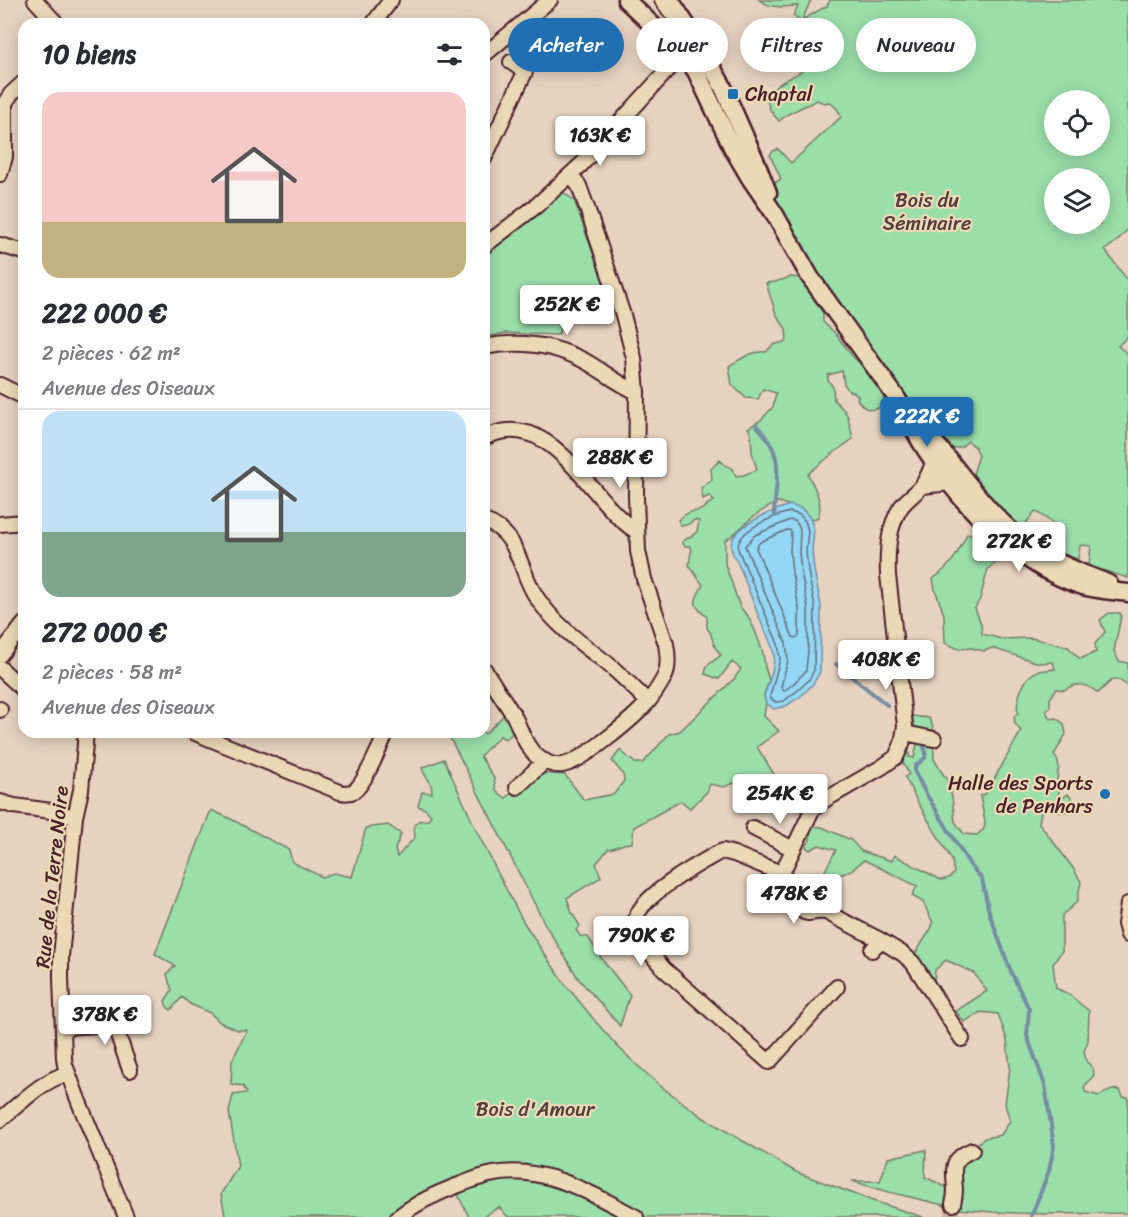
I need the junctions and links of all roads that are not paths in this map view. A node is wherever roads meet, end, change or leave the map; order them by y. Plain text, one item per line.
1 (35, 0) edge
2 (391, 0) edge
3 (550, 0) edge
4 (626, 0) edge
5 (662, 0) edge
6 (670, 0) edge
7 (52, 18) edge
8 (378, 18) edge
9 (645, 18) edge
10 (674, 18) edge
11 (682, 18) edge
12 (490, 50) edge
13 (525, 72) edge
14 (666, 72) edge
15 (696, 72) edge
16 (715, 72) edge
17 (18, 88) edge
18 (2, 107) edge
19 (490, 146) edge
20 (0, 174) edge
21 (571, 174) junction
22 (774, 213) junction
23 (490, 241) edge
24 (0, 245) edge
25 (18, 250) edge
26 (490, 346) edge
27 (0, 386) edge
28 (637, 392) junction
29 (18, 394) edge
30 (902, 406) junction
31 (490, 436) edge
32 (934, 462) junction
33 (953, 476) junction
34 (922, 486) junction
35 (18, 522) edge
36 (0, 524) edge
37 (490, 524) edge
38 (636, 531) junction
39 (1128, 593) edge
40 (18, 632) edge
41 (0, 655) edge
42 (0, 668) edge
43 (490, 679) edge
44 (18, 684) edge
45 (648, 702) junction
46 (905, 733) junction
47 (85, 738) edge
48 (208, 738) edge
49 (384, 738) edge
50 (934, 739) dead end
51 (545, 761) junction
52 (517, 788) dead end
53 (0, 802) edge
54 (75, 817) junction
55 (753, 828) dead end
56 (793, 849) junction
57 (781, 873) junction
58 (1128, 904) edge
59 (1128, 935) edge
60 (837, 987) dead end
61 (64, 1027) junction
62 (962, 1039) dead end
63 (130, 1070) dead end
64 (68, 1073) junction
65 (0, 1120) edge
66 (972, 1150) dead end
67 (953, 1204) tunnel mouth
68 (126, 1217) edge
69 (398, 1217) edge
70 (636, 1217) edge

1 - 7 street
2 - 8 street
3 - 12 street
4 - 9 main road
5 - 10 street
6 - 11 main road
13 - 19 street
14 - 21 street
15 - 22 main road
16 - 22 main road
17 - 18 street
18 - 20 street
21 - 23 street
21 - 28 street
22 - 30 main road
24 - 25 street
26 - 28 street
27 - 29 street
28 - 38 street
30 - 32 main road
30 - 33 main road
31 - 38 street
32 - 33 main road
32 - 34 street
33 - 34 street
33 - 39 main road
34 - 46 street
35 - 36 street
37 - 45 street
38 - 45 street
40 - 41 street
42 - 44 street
43 - 51 street
45 - 51 street
46 - 50 street
46 - 56 street
47 - 54 street, Rue de la Terre Noire
48 - 49 street
51 - 52 street
53 - 54 street
54 - 61 street, Rue de la Terre Noire
55 - 56 street
56 - 57 street
57 - 60 street
57 - 62 street
58 - 59 street
61 - 63 street
61 - 64 street, Rue de la Terre Noire
64 - 65 street
64 - 68 street, Rue de la Terre Noire
66 - 67 street
69 - 70 street

